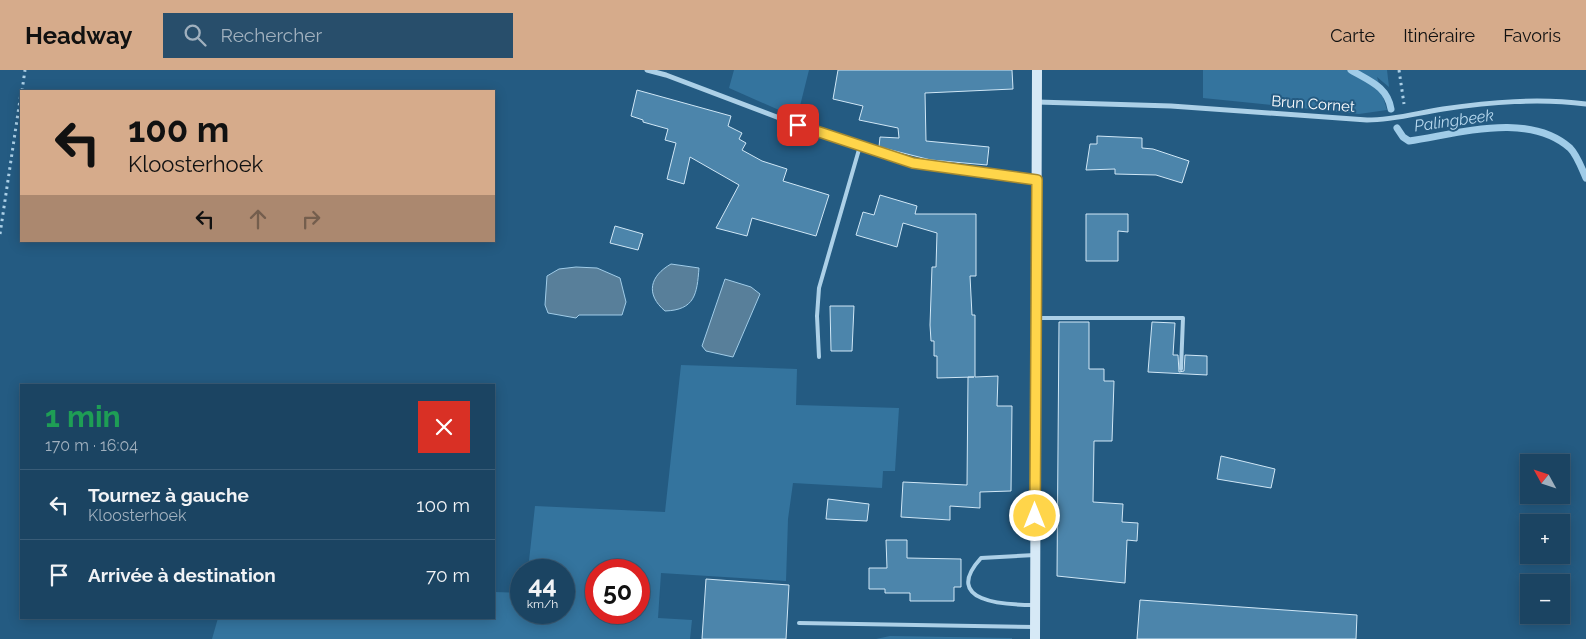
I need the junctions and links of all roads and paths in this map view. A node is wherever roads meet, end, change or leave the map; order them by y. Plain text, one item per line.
1 (25, 70) edge
2 (647, 70) edge
3 (1037, 70) edge
4 (1399, 70) edge
5 (21, 90) edge
6 (20, 99) edge
7 (1037, 102) junction
8 (1586, 104) edge
9 (1406, 117) junction
10 (860, 146) junction
11 (1037, 180) junction
12 (0, 234) edge
13 (1036, 318) junction
14 (819, 356) dead end
15 (1180, 369) dead end
16 (1035, 555) junction
17 (1035, 605) junction
18 (799, 623) dead end
19 (1035, 627) junction
20 (1034, 639) edge

1 - 5 path
2 - 10 street
3 - 7 main road
4 - 9 path
6 - 12 path
7 - 9 street, Brun Cornet
7 - 11 main road
8 - 9 street, Brun Cornet
10 - 11 street
10 - 14 lane
11 - 13 main road
13 - 15 lane
13 - 16 main road
16 - 17 main road
16 - 17 lane
17 - 19 main road
18 - 19 lane
19 - 20 main road

